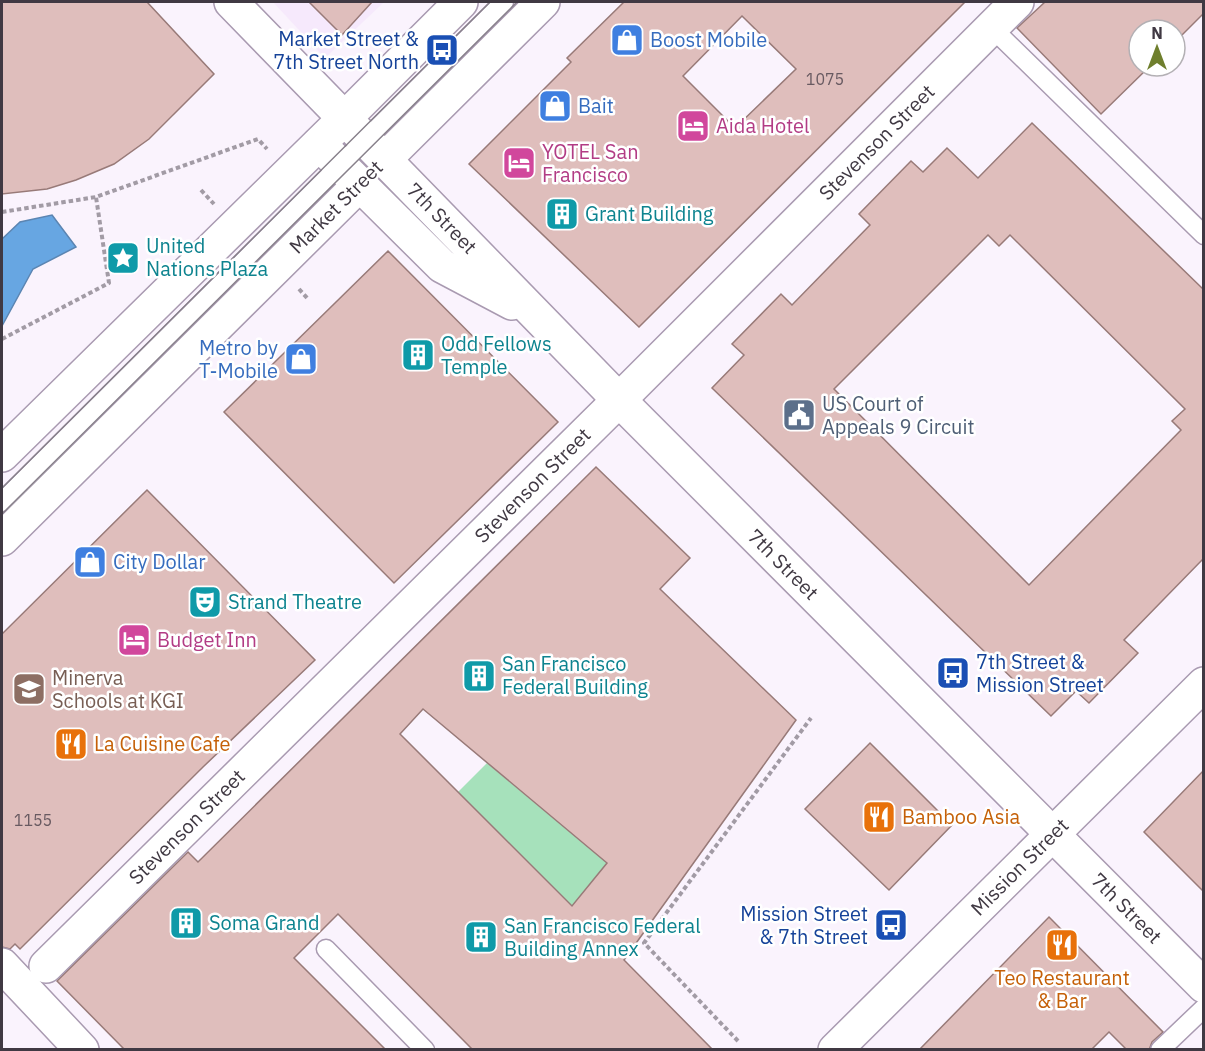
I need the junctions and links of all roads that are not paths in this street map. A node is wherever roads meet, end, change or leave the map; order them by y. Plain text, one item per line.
1 (231, 2) edge
2 (461, 2) edge
3 (504, 2) edge
4 (543, 2) edge
5 (1017, 2) edge
6 (992, 27) junction
7 (365, 140) junction
8 (340, 164) junction
9 (1203, 235) edge
10 (540, 318) junction
11 (619, 400) junction
12 (2, 455) edge
13 (2, 502) edge
14 (2, 539) edge
15 (1203, 684) edge
16 (1053, 835) junction
17 (326, 949) dead end
18 (2, 965) edge
19 (46, 966) dead end
20 (1203, 986) edge
21 (1203, 1008) edge
22 (82, 1050) edge
23 (425, 1050) edge
24 (835, 1050) edge
25 (1160, 1050) edge

1 - 7 main road, 7th Street
2 - 7 main road, Market Street
3 - 7 lane, Market Street
4 - 7 main road, Market Street
5 - 6 main road, Stevenson Street
6 - 9 lane
6 - 11 main road, Stevenson Street
7 - 8 main road, Market Street
7 - 8 main road, Market Street
7 - 10 main road, 7th Street
8 - 10 main road
8 - 12 main road, Market Street
8 - 13 lane, Market Street
8 - 14 main road, Market Street
10 - 11 main road, 7th Street
11 - 16 main road, 7th Street
11 - 19 main road, Stevenson Street
15 - 16 main road, Mission Street
16 - 20 main road, 7th Street
16 - 24 main road, Mission Street
17 - 23 lane
18 - 22 main road
21 - 25 lane

